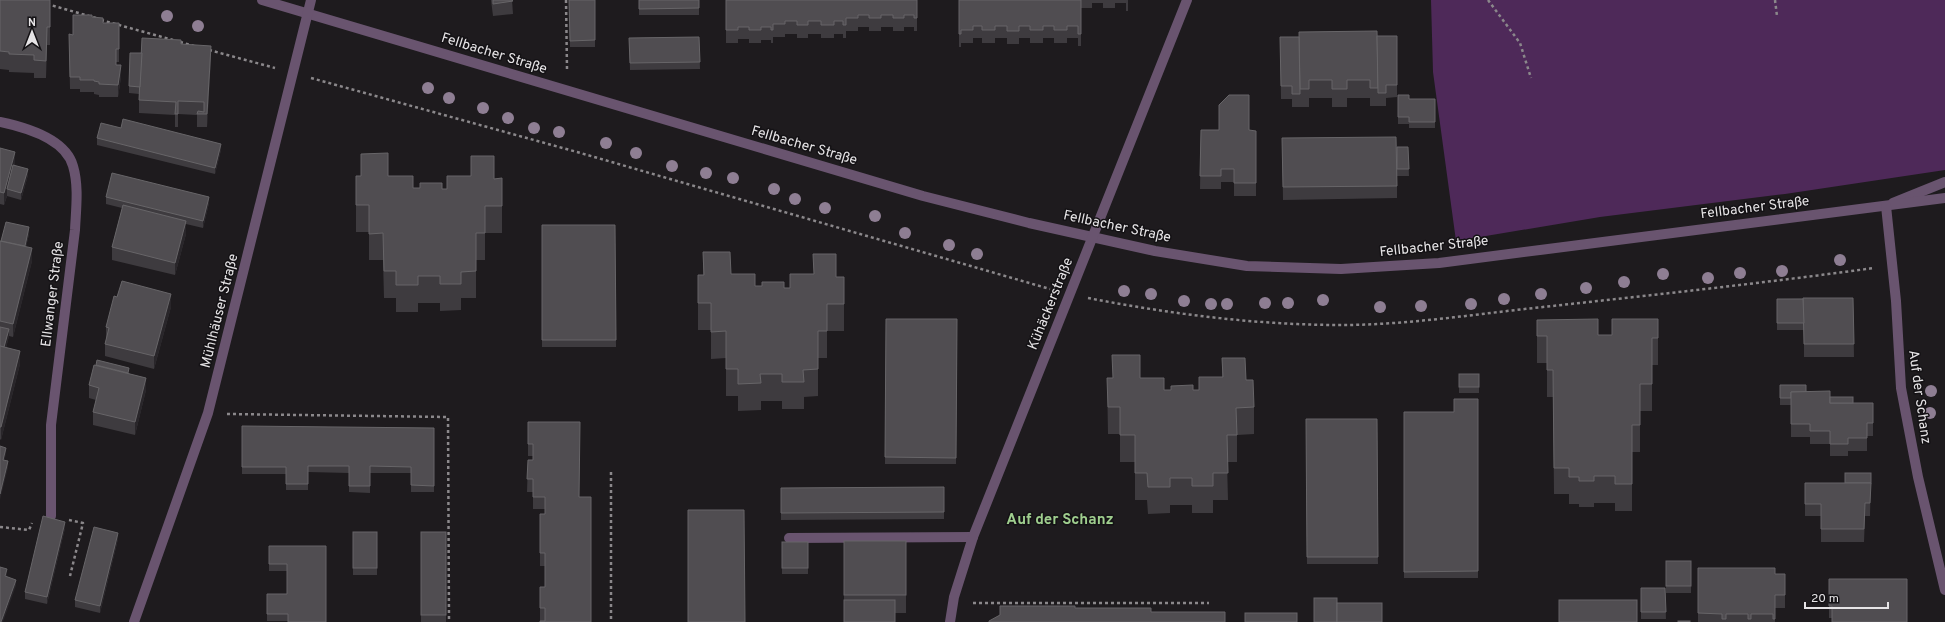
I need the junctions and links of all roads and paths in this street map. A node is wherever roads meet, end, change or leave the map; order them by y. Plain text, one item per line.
1 (262, 0) edge
2 (311, 0) edge
3 (566, 0) edge
4 (1187, 0) edge
5 (1488, 0) edge
6 (1774, 0) edge
7 (46, 4) edge
8 (308, 13) junction
9 (1778, 16) dead end
10 (200, 47) edge
11 (208, 50) edge
12 (293, 73) junction
13 (1531, 78) dead end
14 (568, 91) junction
15 (0, 122) edge
16 (1945, 182) edge
17 (1945, 198) edge
18 (1886, 206) junction
19 (1094, 236) junction
20 (208, 413) junction
21 (611, 472) dead end
22 (51, 516) junction
23 (0, 528) edge
24 (973, 537) junction
25 (789, 538) dead end
26 (70, 576) dead end
27 (1945, 590) edge
28 (953, 603) junction
29 (1209, 603) dead end
30 (134, 622) edge
31 (449, 622) edge
32 (611, 622) edge
33 (950, 622) edge

1 - 8 street, Fellbacher Straße
2 - 8 street, Mühlhäuser Straße
3 - 14 path
4 - 19 street, Kühäckerstraße
5 - 13 path
6 - 9 path
7 - 10 path
8 - 12 street, Mühlhäuser Straße
8 - 14 street, Fellbacher Straße
11 - 12 path
12 - 20 street, Mühlhäuser Straße
14 - 19 street, Fellbacher Straße
15 - 22 street, Ellwanger Straße
16 - 18 street
17 - 18 street, Fellbacher Straße
18 - 19 street, Fellbacher Straße
18 - 27 street, Auf der Schanz
19 - 24 street, Kühäckerstraße
20 - 30 street, Mühlhäuser Straße
20 - 31 path
21 - 32 path
22 - 23 path
22 - 26 path
24 - 25 street
24 - 28 street, Kühäckerstraße
28 - 29 path
28 - 33 street, Kühäckerstraße

